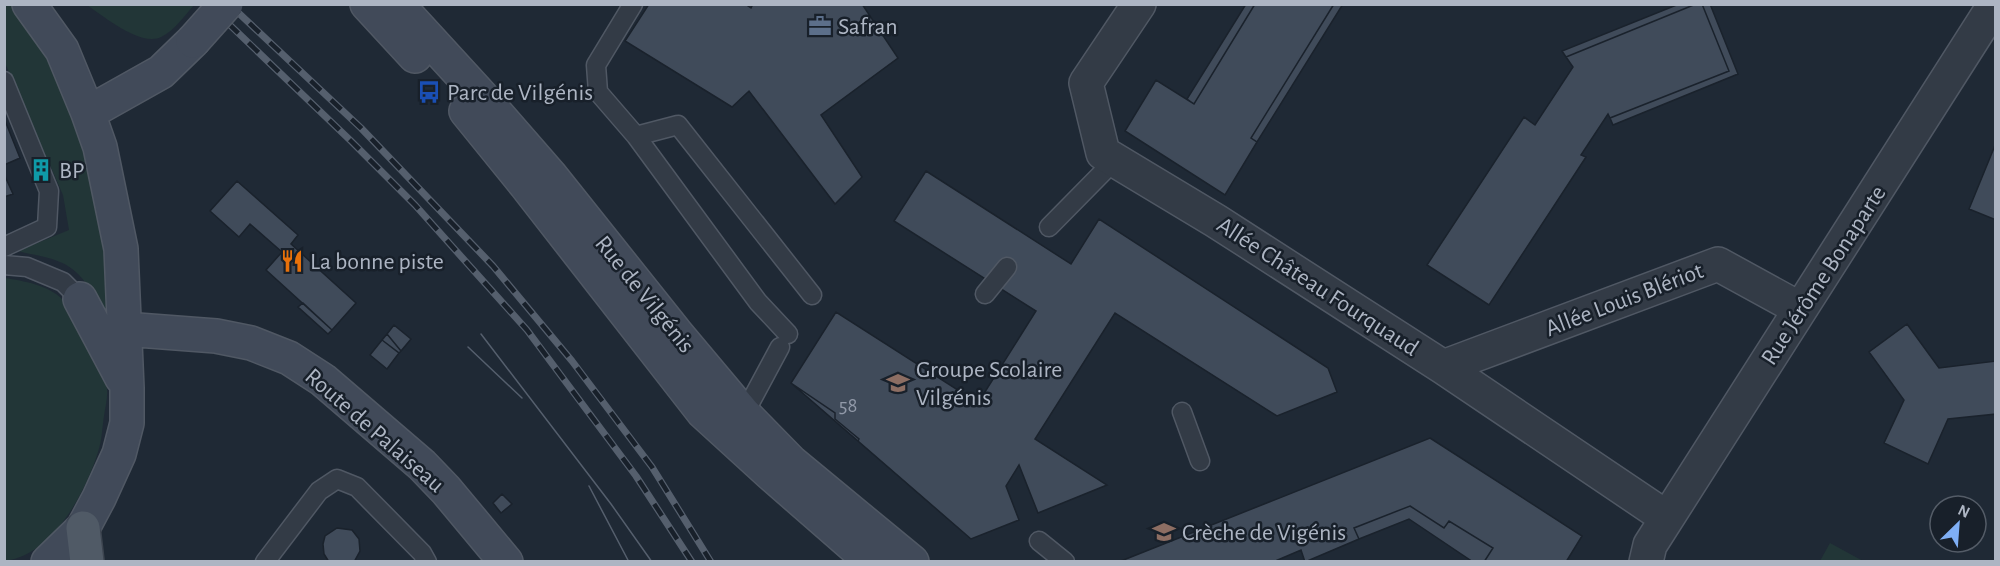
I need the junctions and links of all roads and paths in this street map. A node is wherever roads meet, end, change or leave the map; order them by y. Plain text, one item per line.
1 (29, 4) edge
2 (226, 4) edge
3 (367, 4) edge
4 (399, 4) edge
5 (633, 4) edge
6 (1139, 4) edge
7 (1995, 4) edge
8 (4, 81) edge
9 (88, 113) junction
10 (636, 136) junction
11 (1115, 160) junction
12 (1049, 227) dead end
13 (4, 247) edge
14 (4, 265) edge
15 (1006, 267) dead end
16 (985, 294) dead end
17 (812, 295) dead end
18 (80, 299) joint
19 (1800, 309) junction
20 (124, 329) junction
21 (1443, 367) junction
22 (127, 388) junction
23 (704, 412) junction
24 (1182, 412) dead end
25 (744, 414) junction
26 (1200, 461) dead end
27 (1667, 518) junction
28 (474, 524) junction
29 (83, 528) junction
30 (1039, 541) dead end
31 (1641, 556) edge
32 (48, 561) edge
33 (87, 561) edge
34 (265, 561) edge
35 (427, 561) edge
36 (490, 561) edge
37 (506, 561) edge
38 (872, 561) edge
39 (912, 561) edge
40 (1065, 561) edge

1 - 9 street
2 - 9 street, bridge
3 - 23 street, Rue de Vilgénis
4 - 25 street, Rue de Vilgénis
5 - 10 lane
6 - 11 street, Allée Château Fourquaud
7 - 19 street, Rue Jérôme Bonaparte
8 - 13 lane
9 - 20 street
10 - 17 lane
10 - 25 lane
11 - 12 lane
11 - 21 street, Allée Château Fourquaud
14 - 18 lane
15 - 16 lane
18 - 22 street
19 - 21 street, Allée Louis Blériot
19 - 27 street, Rue Jérôme Bonaparte
20 - 22 street
20 - 28 street, Route de Palaiseau
21 - 27 street, Allée Château Fourquaud
22 - 29 street
23 - 25 street
23 - 38 street, Rue de Vilgénis
24 - 26 lane
25 - 39 street, Rue de Vilgénis
27 - 31 street, Rue Jérôme Bonaparte
28 - 36 street, Route de Palaiseau
28 - 37 street, Route de Palaiseau
29 - 32 street
29 - 33 main road
30 - 40 lane
34 - 35 lane

